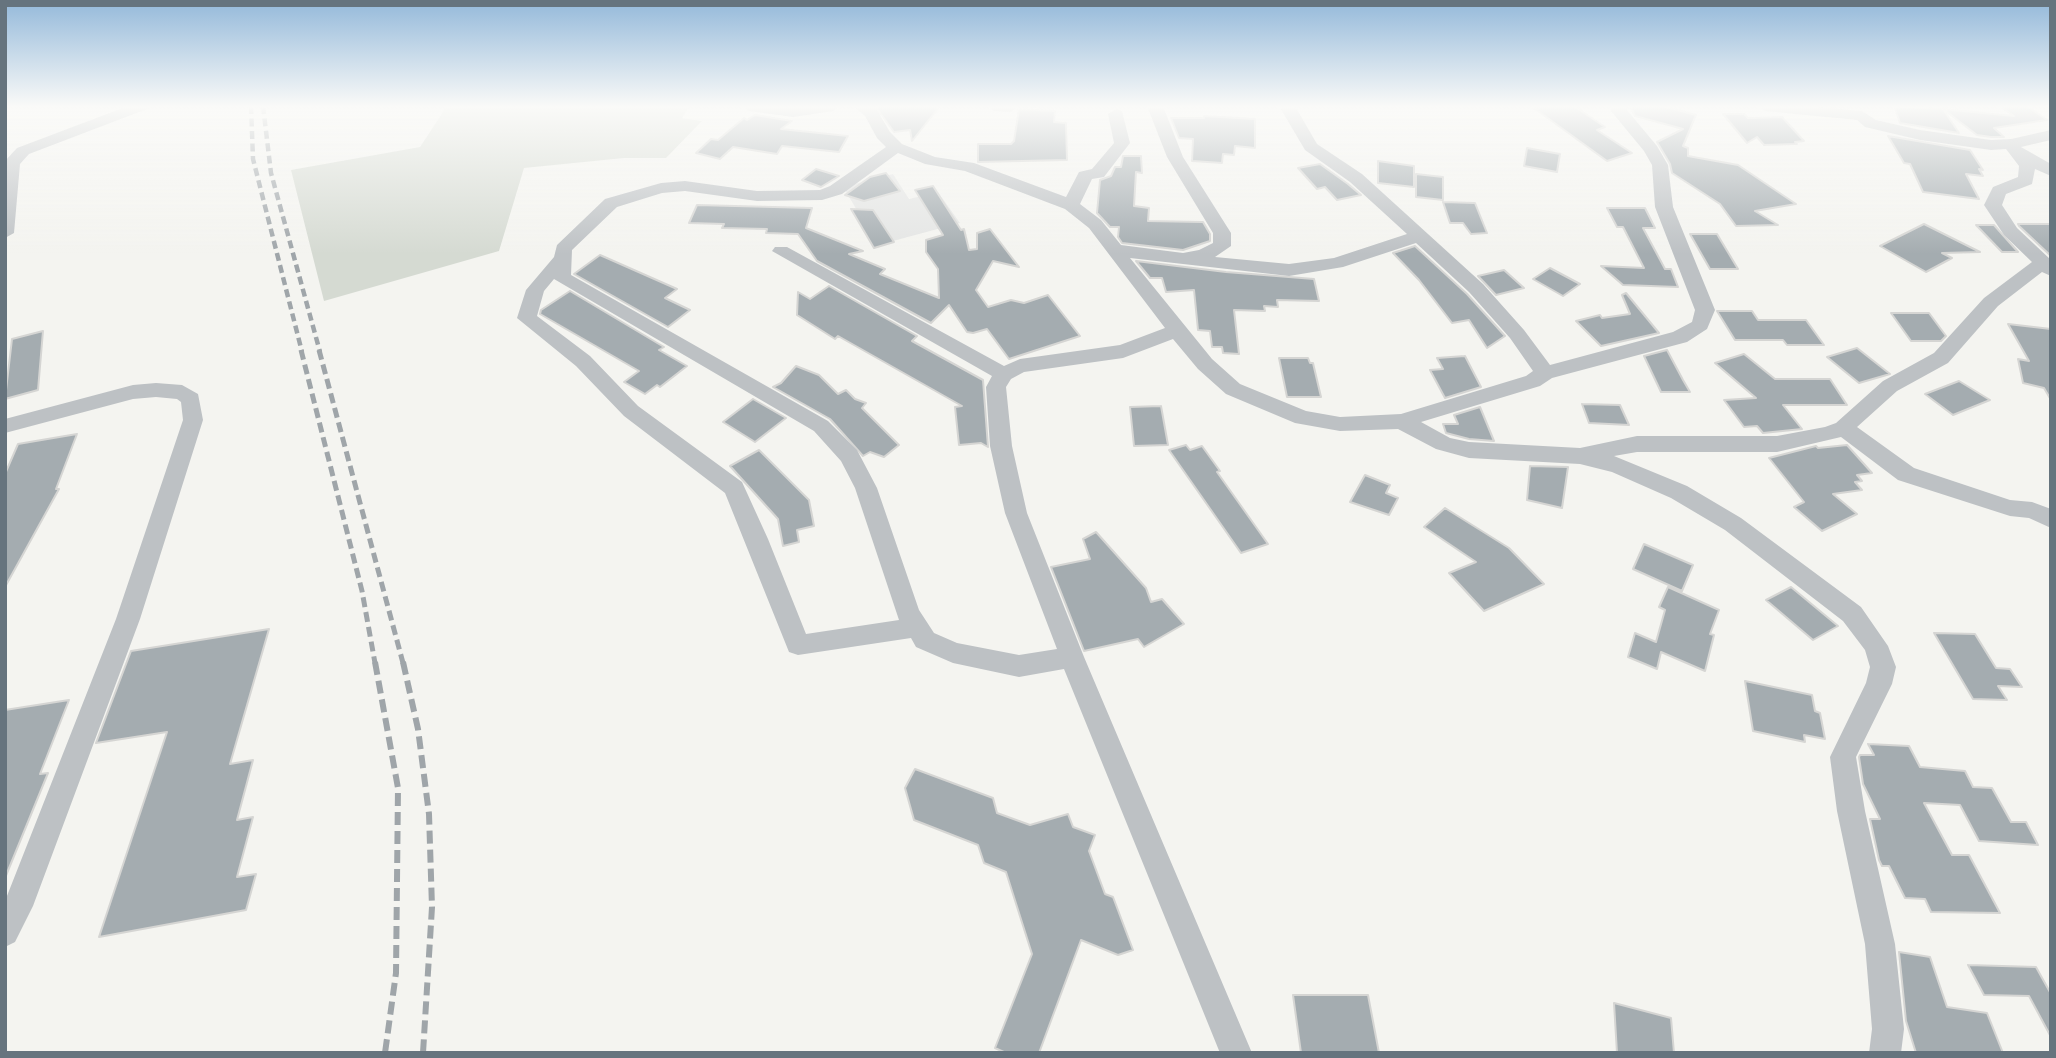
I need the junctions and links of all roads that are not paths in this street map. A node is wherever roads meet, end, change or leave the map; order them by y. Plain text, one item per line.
1 (18, 155) edge
2 (885, 155) edge
3 (917, 155) edge
4 (1112, 155) edge
5 (1174, 155) edge
6 (1323, 155) edge
7 (1655, 155) edge
8 (2019, 155) edge
9 (2026, 155) edge
10 (2051, 171) edge
11 (1070, 205) junction
12 (5, 233) edge
13 (1419, 236) junction
14 (1114, 250) junction
15 (781, 251) dead end
16 (1184, 259) junction
17 (561, 260) junction
18 (2046, 267) edge
19 (1177, 331) junction
20 (1545, 373) junction
21 (1003, 374) junction
22 (1401, 421) junction
23 (5, 426) edge
24 (1843, 428) junction
25 (1580, 456) junction
26 (2045, 511) edge
27 (917, 627) junction
28 (1072, 657) junction
29 (5, 932) edge
30 (1236, 1053) edge
31 (1885, 1053) edge

1 - 12 street
2 - 17 street
3 - 11 street
4 - 11 street
5 - 16 street
6 - 13 street
7 - 20 street
8 - 18 street
9 - 10 street
11 - 14 street
13 - 16 street
13 - 20 street
14 - 16 street
14 - 19 street
15 - 21 street
17 - 27 street
17 - 27 street
18 - 24 street
19 - 21 street
19 - 22 street
20 - 22 street
21 - 28 street
22 - 25 street
23 - 29 street
24 - 25 street
24 - 26 street
25 - 31 street
27 - 28 street
28 - 30 street

